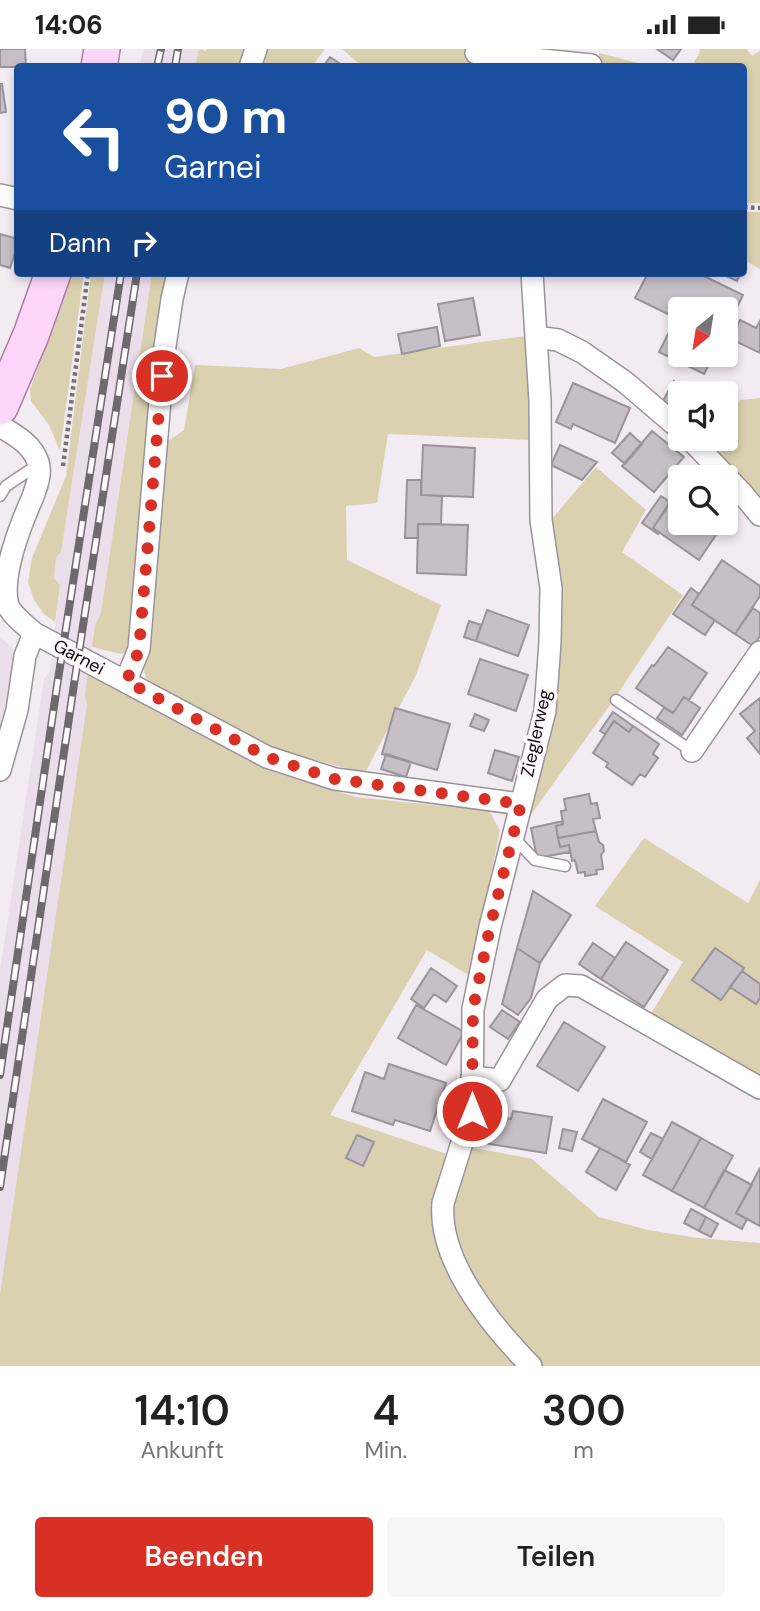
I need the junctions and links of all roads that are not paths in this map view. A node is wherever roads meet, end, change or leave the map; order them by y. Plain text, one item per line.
1 (477, 56) edge
2 (566, 63) edge
3 (52, 277) edge
4 (177, 277) edge
5 (532, 277) edge
6 (536, 337) junction
7 (0, 407) edge
8 (668, 419) edge
9 (0, 426) edge
10 (702, 451) edge
11 (39, 464) junction
12 (0, 496) edge
13 (760, 515) edge
14 (34, 632) junction
15 (760, 652) edge
16 (126, 681) junction
17 (616, 700) dead end
18 (692, 751) joint
19 (0, 770) edge
20 (521, 804) junction
21 (513, 837) junction
22 (565, 866) dead end
23 (472, 1077) junction
24 (760, 1088) edge
25 (531, 1366) edge

1 - 2 street
3 - 7 main road
4 - 16 street
5 - 6 street, Zieglerweg
6 - 8 street
6 - 20 street, Zieglerweg
9 - 11 street
10 - 13 street
11 - 12 lane
11 - 14 street, Garnei
14 - 16 street, Garnei
14 - 19 street, Garnei
15 - 18 street
16 - 20 street, Garnei
17 - 18 lane
20 - 21 street, Zieglerweg
21 - 22 lane
21 - 23 street, Zieglerweg
23 - 24 street
23 - 25 street, Zieglerweg

